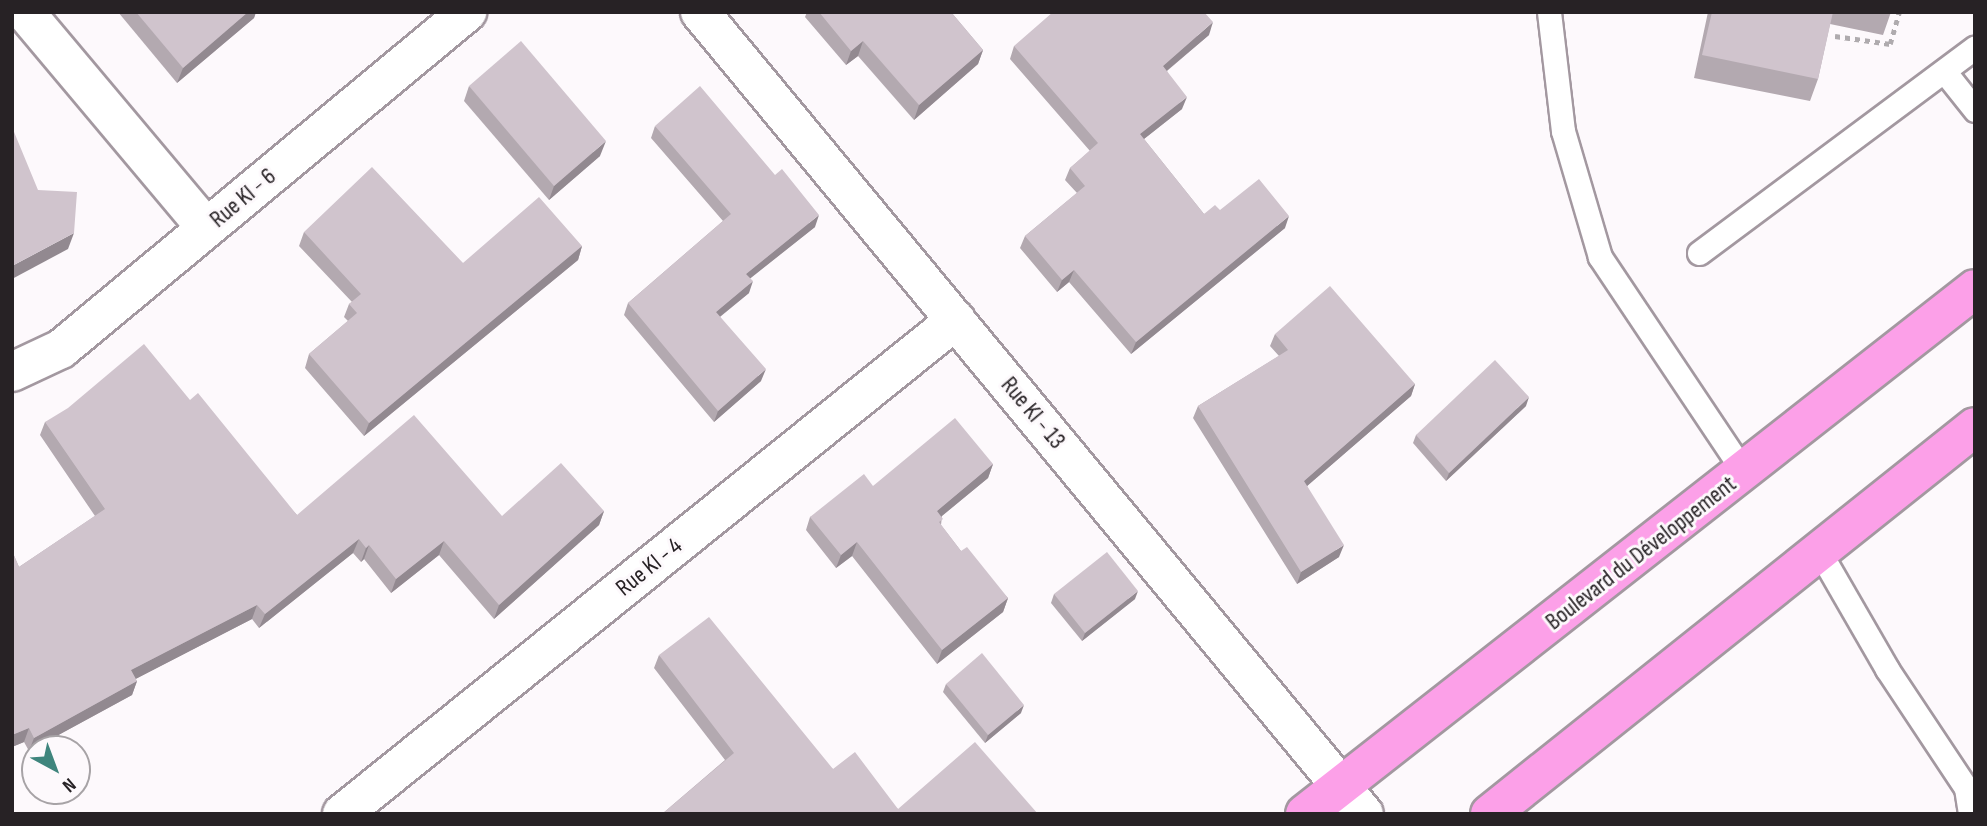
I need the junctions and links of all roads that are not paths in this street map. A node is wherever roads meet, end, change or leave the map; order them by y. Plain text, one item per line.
1 (25, 12) edge
2 (467, 12) edge
3 (700, 12) edge
4 (1549, 12) edge
5 (1975, 47) edge
6 (1944, 71) junction
7 (1975, 110) edge
8 (206, 228) junction
9 (1699, 253) dead end
10 (1975, 289) edge
11 (956, 320) junction
12 (12, 372) edge
13 (1975, 427) edge
14 (1745, 472) junction
15 (1819, 551) junction
16 (1353, 800) edge
17 (342, 814) edge
18 (1305, 814) edge
19 (1490, 814) edge
20 (1969, 814) edge

1 - 8 street
2 - 8 street, Rue KI - 6
3 - 11 street, Rue KI - 13
4 - 14 lane
5 - 6 lane
6 - 7 lane
6 - 9 lane
8 - 12 street, Rue KI - 6
10 - 14 highway, Boulevard du Développement
11 - 16 street, Rue KI - 13
11 - 17 street, Rue KI - 4
13 - 15 highway
14 - 16 highway, Boulevard du Développement
15 - 19 highway
15 - 20 lane
16 - 18 highway, Boulevard du Développement

